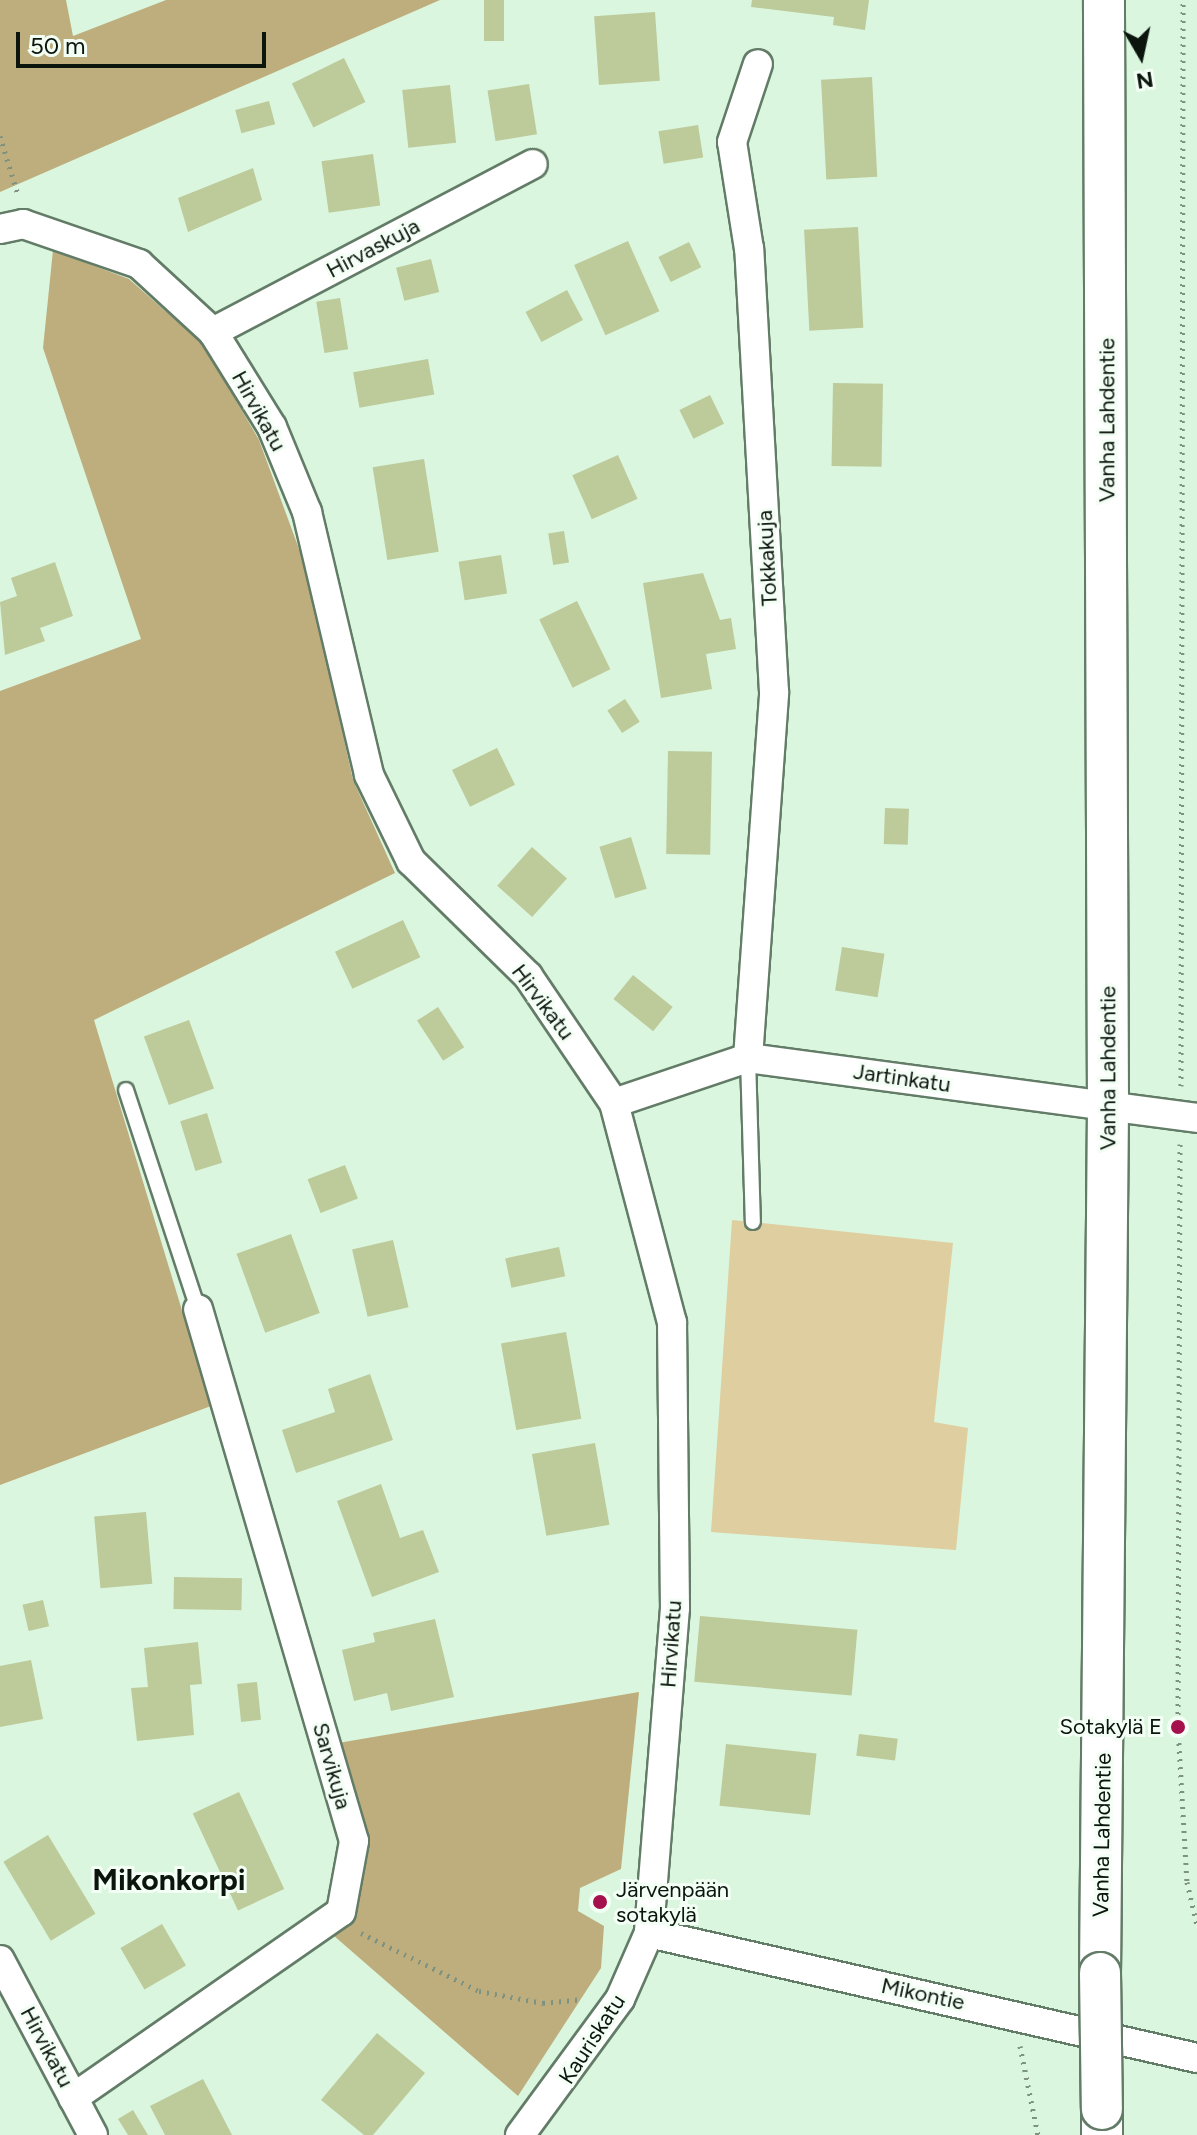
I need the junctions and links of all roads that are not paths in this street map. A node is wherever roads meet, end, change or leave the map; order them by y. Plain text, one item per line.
1 (1104, 0) edge
2 (758, 64) dead end
3 (533, 164) dead end
4 (12, 226) edge
5 (213, 332) junction
6 (748, 1058) junction
7 (126, 1090) dead end
8 (614, 1103) junction
9 (1108, 1106) junction
10 (1189, 1117) edge
11 (753, 1222) dead end
12 (198, 1309) joint
13 (649, 1933) junction
14 (0, 1960) edge
15 (1197, 2058) edge
16 (73, 2098) junction
17 (1102, 2122) edge
18 (93, 2135) edge
19 (520, 2135) edge

1 - 9 main road, Vanha Lahdentie
2 - 6 street, Tokkakuja
3 - 5 street, Hirvaskuja
4 - 5 street, Hirvikatu
5 - 8 street, Hirvikatu
6 - 8 street, Jartinkatu
6 - 9 street, Jartinkatu
6 - 11 lane
7 - 12 lane
8 - 13 street, Hirvikatu
9 - 10 street, Jartinkatu
9 - 17 main road, Vanha Lahdentie, bridge
12 - 16 street, Sarvikuja
13 - 15 street, Mikontie
13 - 19 street, Kauriskatu
14 - 16 street, Hirvikatu
16 - 18 street, Hirvikatu

